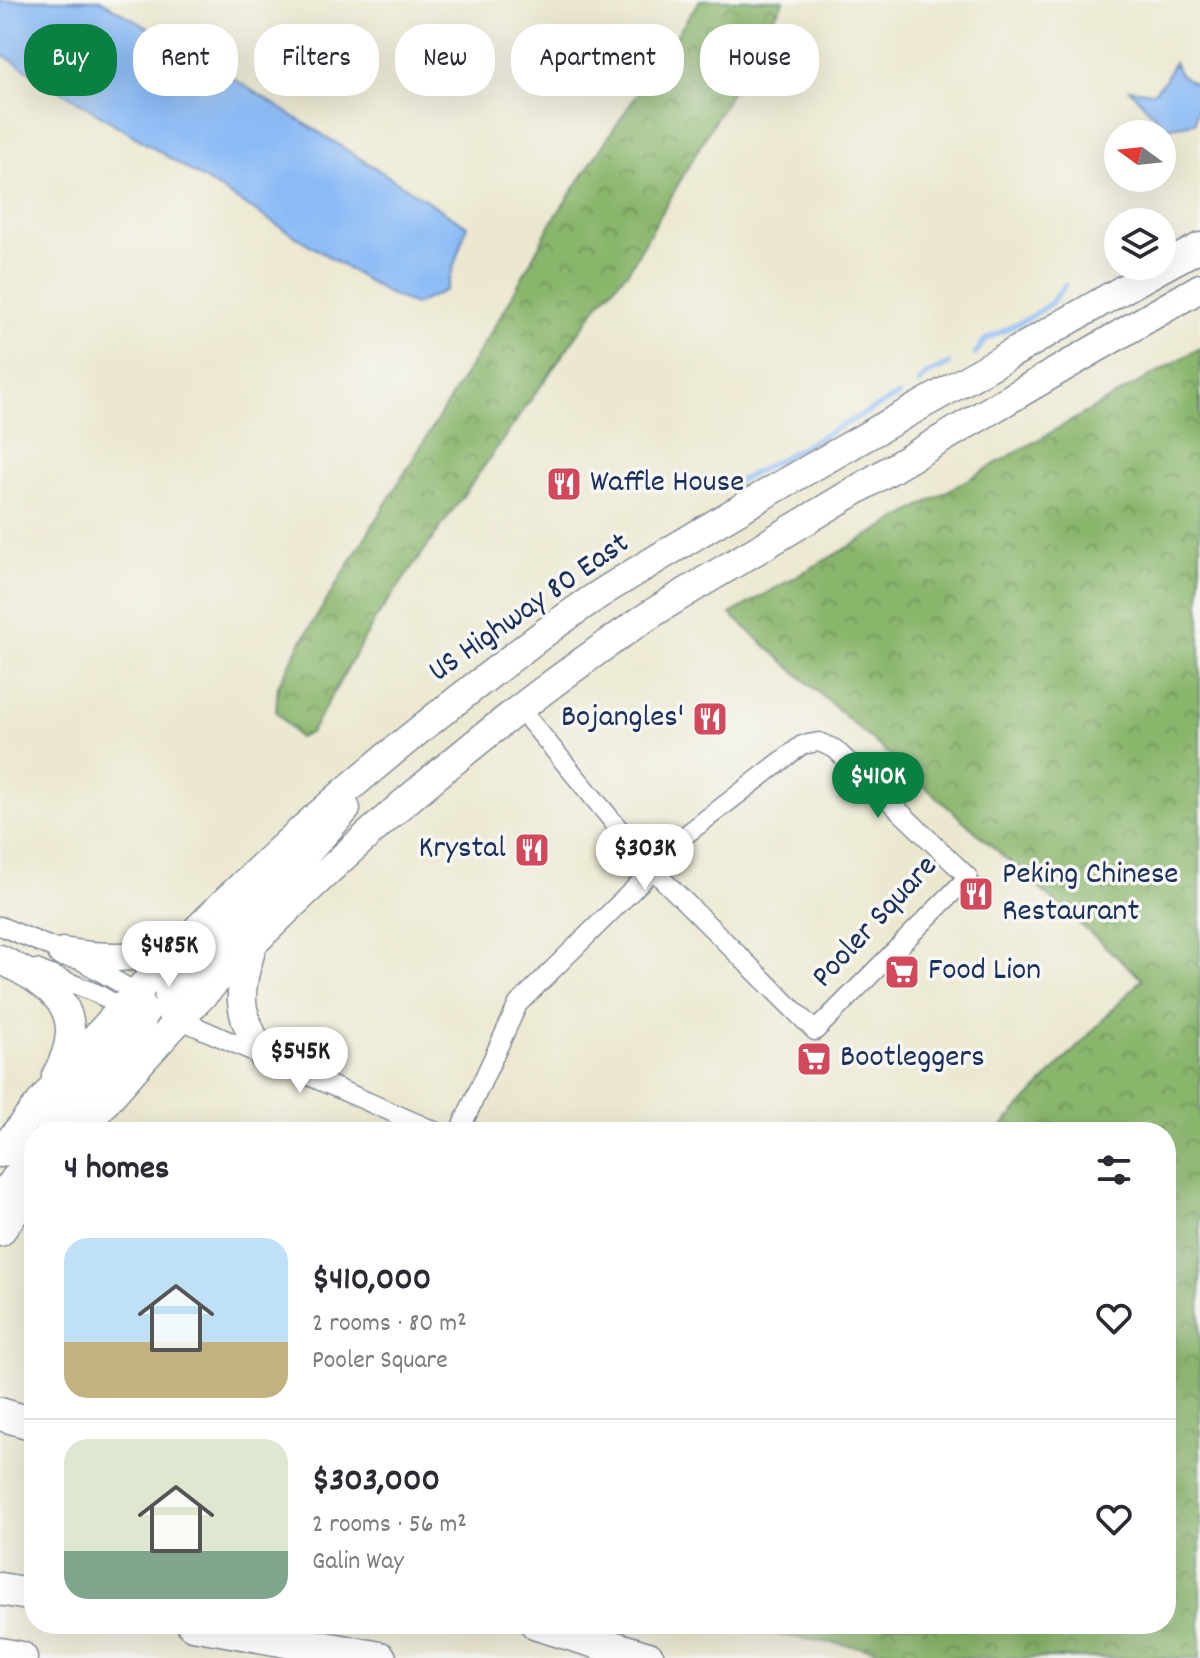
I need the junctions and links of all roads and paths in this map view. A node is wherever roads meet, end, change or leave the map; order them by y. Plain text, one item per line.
1 (1200, 247) edge
2 (1200, 288) edge
3 (520, 709) junction
4 (412, 735) junction
5 (650, 867) junction
6 (0, 926) edge
7 (255, 938) junction
8 (187, 940) junction
9 (62, 952) junction
10 (0, 958) edge
11 (134, 1005) junction
12 (178, 1020) junction
13 (263, 1055) junction
14 (48, 1092) junction
15 (24, 1122) edge
16 (24, 1122) edge
17 (57, 1122) edge
18 (89, 1122) edge
19 (414, 1122) edge
20 (464, 1122) edge
21 (0, 1153) edge
22 (24, 1166) edge
23 (0, 1200) edge
24 (24, 1200) edge
25 (0, 1232) edge
26 (0, 1414) edge
27 (24, 1421) edge
28 (0, 1589) edge
29 (24, 1593) edge
30 (248, 1634) edge
31 (570, 1634) edge
32 (0, 1654) edge
33 (21, 1658) edge
34 (380, 1658) edge
35 (648, 1658) edge

1 - 4 main road, US Highway 80 East
2 - 3 main road
3 - 5 street
3 - 7 main road
4 - 8 main road, US Highway 80 East
4 - 12 main road
5 - 5 street, Pooler Square
5 - 20 street
6 - 9 street
7 - 12 main road
7 - 13 main road
8 - 9 main road
8 - 11 main road, US Highway 80 East
9 - 11 street
10 - 11 street
10 - 14 main road
11 - 12 street
11 - 14 main road, US Highway 80 East
11 - 17 main road
12 - 13 street
12 - 18 main road
13 - 19 street
14 - 15 main road, US Highway 80 East
16 - 21 main road, US Highway 80 East
22 - 23 main road
24 - 25 main road
26 - 27 highway
28 - 29 highway
30 - 34 highway
31 - 35 highway
32 - 33 highway

